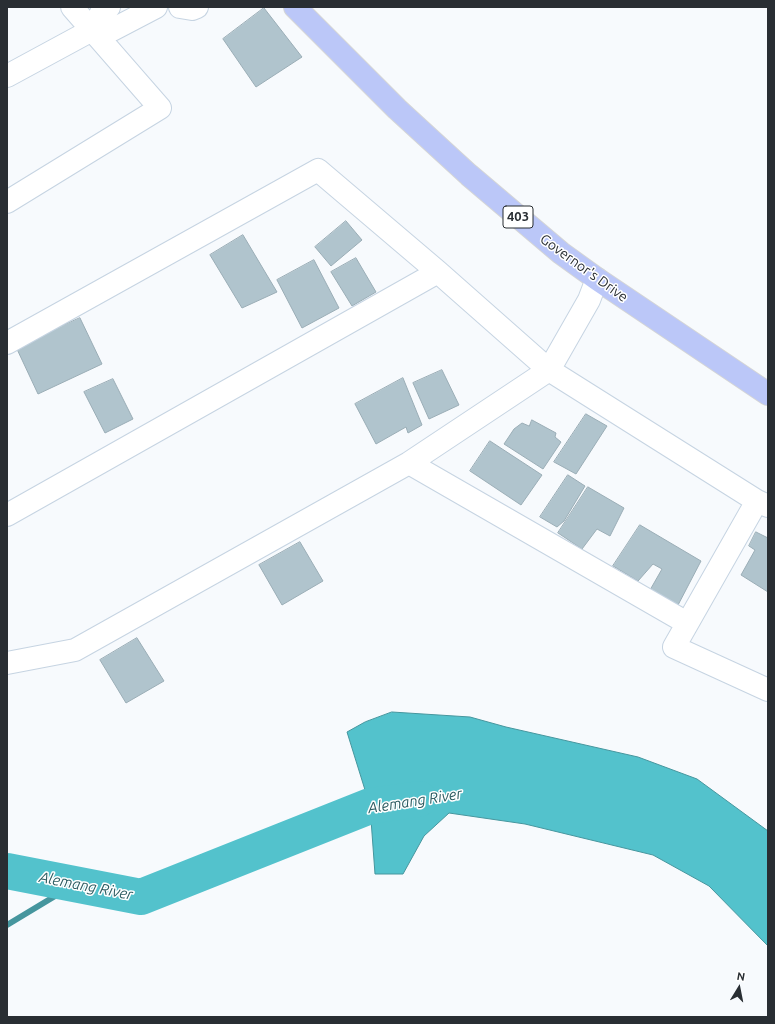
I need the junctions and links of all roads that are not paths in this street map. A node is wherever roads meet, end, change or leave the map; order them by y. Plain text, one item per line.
1 (72, 7) edge
2 (109, 7) edge
3 (156, 7) edge
4 (180, 7) edge
5 (197, 7) edge
6 (294, 7) edge
7 (92, 30) junction
8 (9, 70) edge
9 (7, 202) edge
10 (438, 272) junction
11 (597, 280) junction
12 (7, 343) edge
13 (549, 370) junction
14 (768, 394) edge
15 (409, 463) junction
16 (763, 504) edge
17 (7, 515) edge
18 (687, 623) junction
19 (7, 663) edge
20 (768, 690) edge

1 - 7 street
2 - 7 street
3 - 7 street
4 - 5 street
6 - 11 main road, Governor's Drive / 403
7 - 8 street
7 - 9 street
10 - 12 street
10 - 13 street
10 - 17 street
11 - 13 street
11 - 14 main road, Governor's Drive / 403
13 - 15 street
13 - 16 street
15 - 18 street
15 - 19 street
16 - 18 street
18 - 20 street

